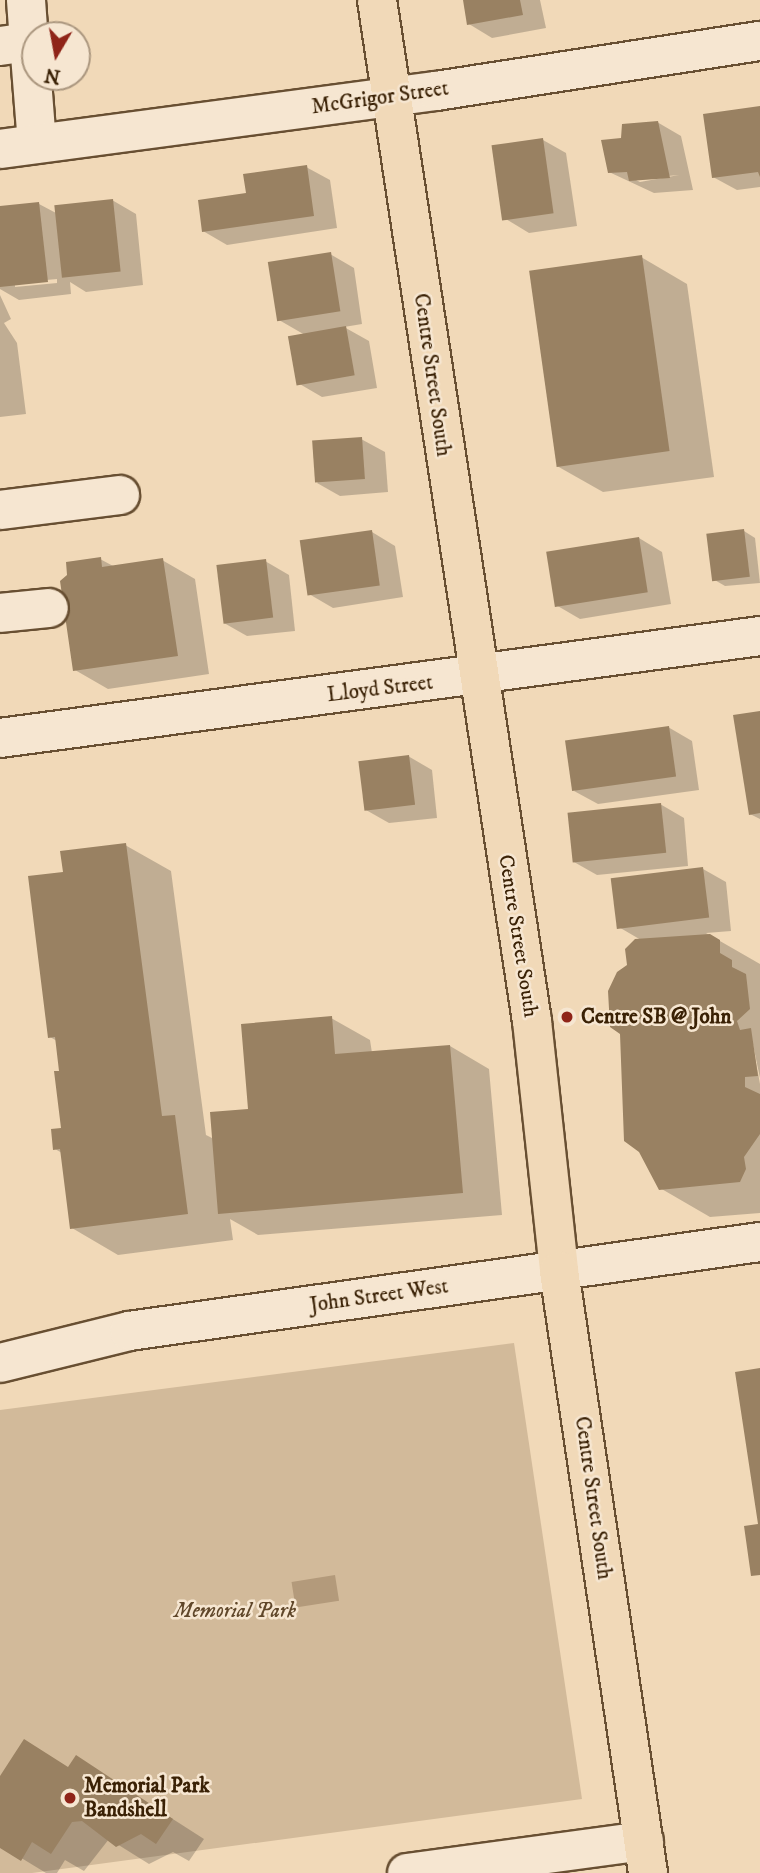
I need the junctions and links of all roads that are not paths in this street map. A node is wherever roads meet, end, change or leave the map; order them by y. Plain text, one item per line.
1 (26, 0) edge
2 (377, 0) edge
3 (760, 41) edge
4 (14, 44) edge
5 (390, 97) junction
6 (18, 146) edge
7 (120, 495) dead end
8 (0, 510) edge
9 (50, 608) dead end
10 (0, 613) edge
11 (760, 636) edge
12 (477, 677) junction
13 (0, 738) edge
14 (760, 1242) edge
15 (559, 1271) junction
16 (0, 1363) edge
17 (646, 1857) edge
18 (407, 1873) edge

1 - 4 street
2 - 5 main road, Centre Street South
3 - 5 street, McGrigor Street
4 - 6 street
5 - 6 street, McGrigor Street
5 - 12 main road, Centre Street South
7 - 8 street
9 - 10 street
11 - 12 street, Lloyd Street
12 - 13 street, Lloyd Street
12 - 15 main road, Centre Street South
14 - 15 street, John Street West
15 - 16 street, John Street West
15 - 17 main road, Centre Street South
17 - 18 street

